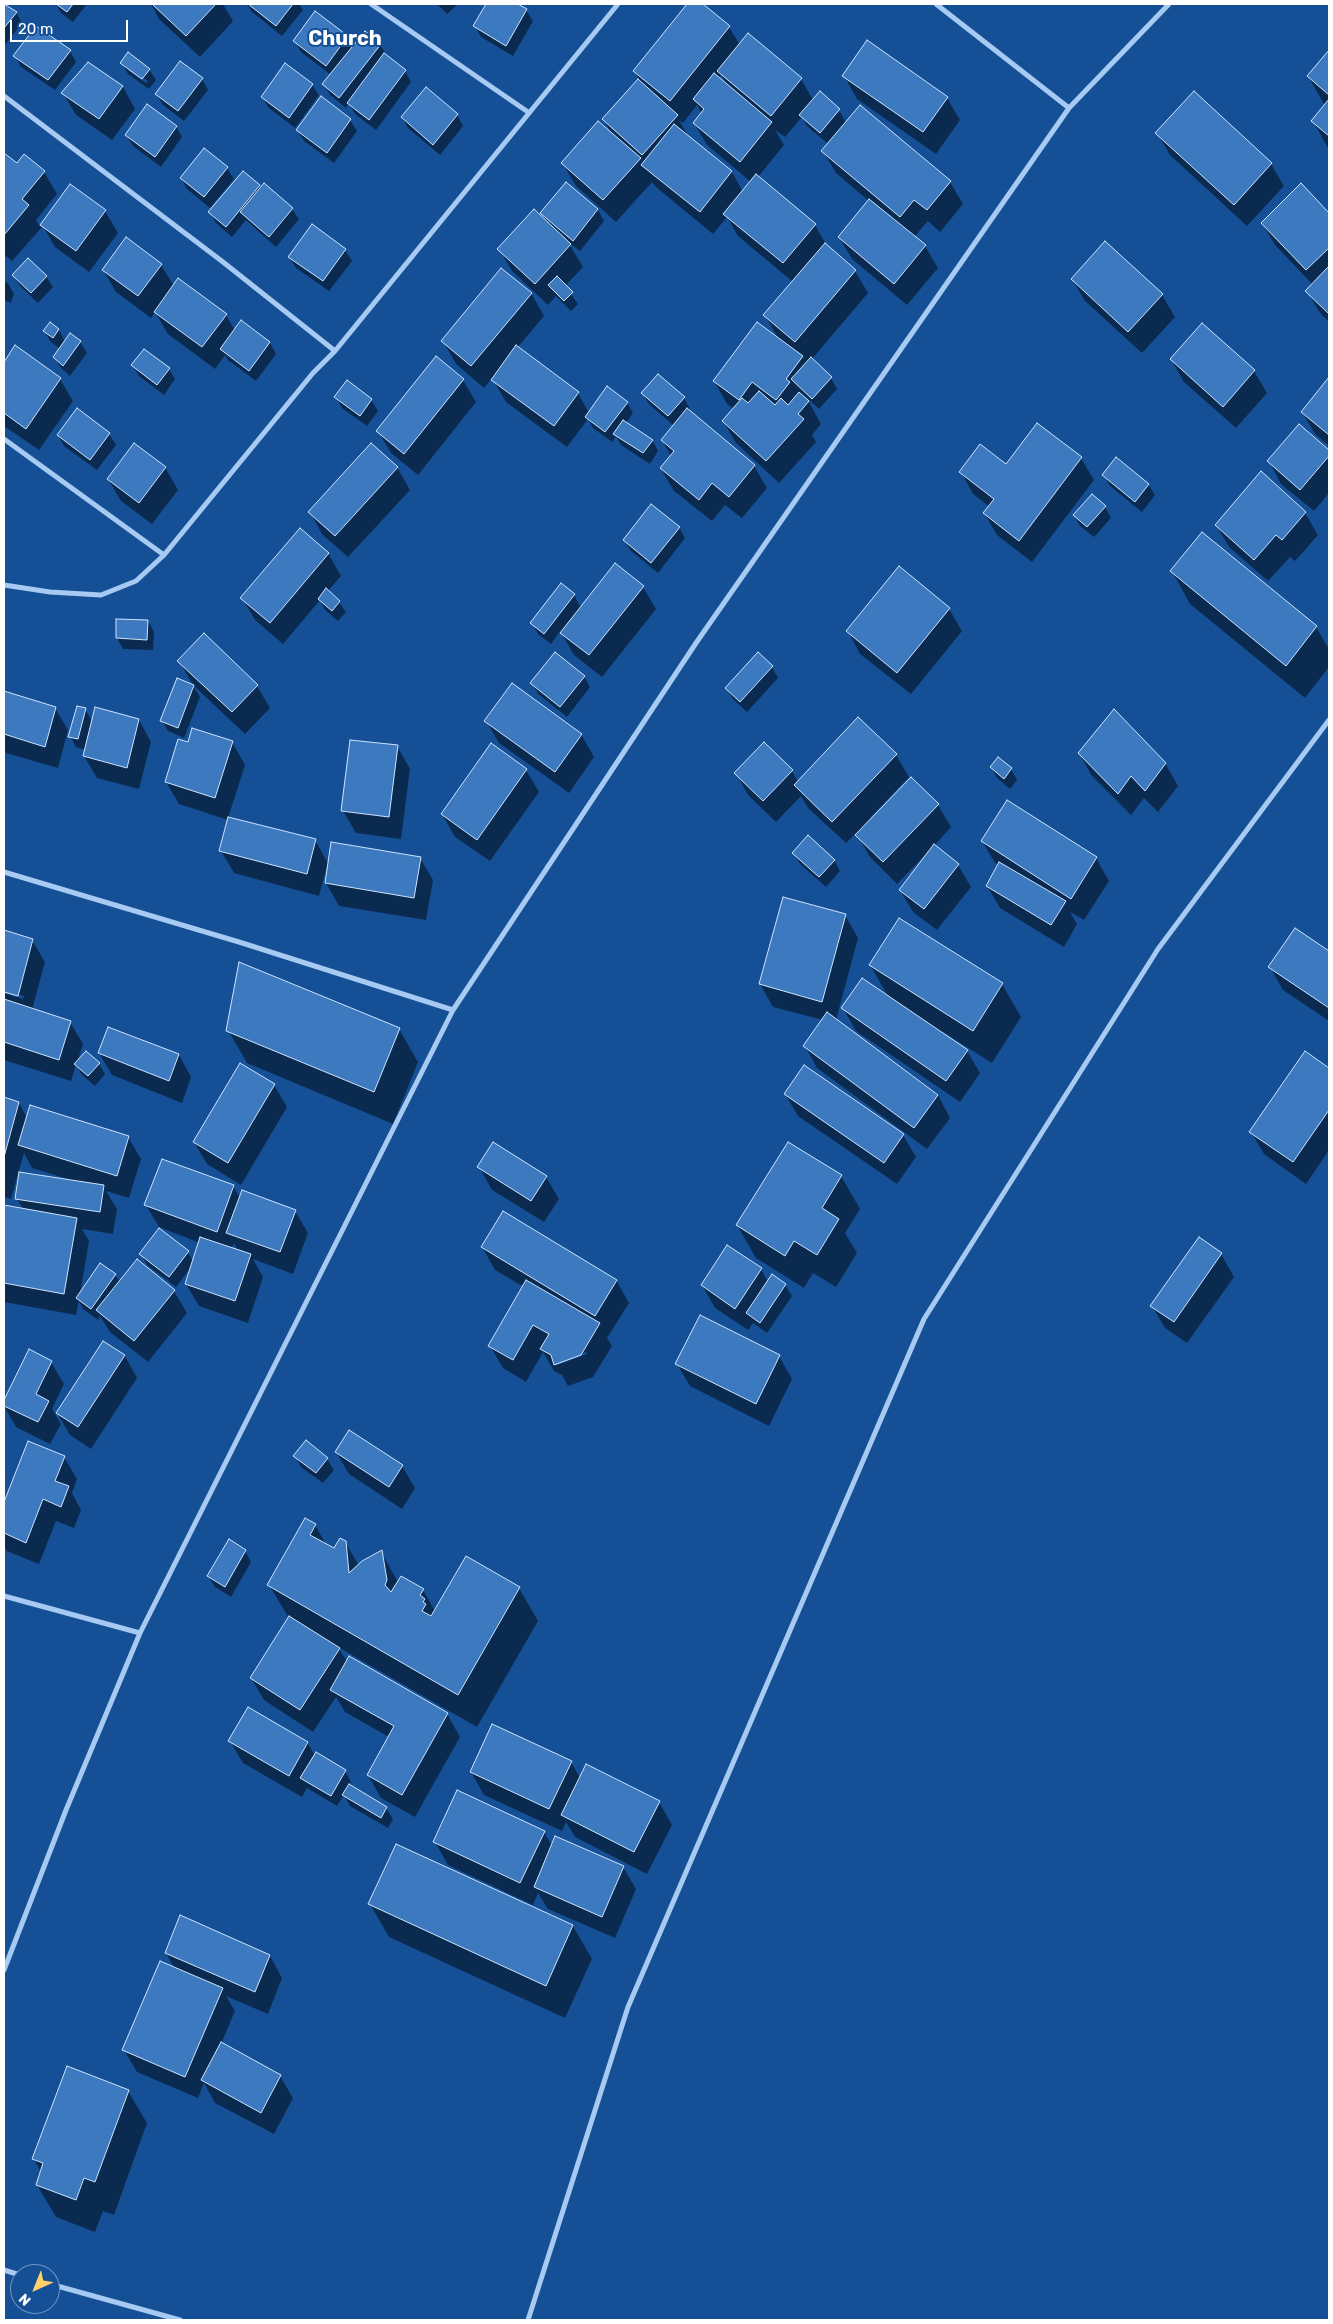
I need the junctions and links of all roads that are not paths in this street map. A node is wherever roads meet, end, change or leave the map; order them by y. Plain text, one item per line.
1 (371, 4) edge
2 (618, 4) edge
3 (936, 4) edge
4 (1169, 4) edge
5 (4, 96) edge
6 (1069, 108) junction
7 (528, 112) junction
8 (335, 351) junction
9 (4, 438) edge
10 (164, 556) junction
11 (4, 585) edge
12 (1329, 720) edge
13 (4, 872) edge
14 (453, 1010) junction
15 (4, 1596) edge
16 (140, 1633) junction
17 (4, 1970) edge
18 (60, 2287) edge
19 (180, 2320) edge
20 (528, 2320) edge

1 - 7 street
2 - 7 street
3 - 6 street
4 - 6 street
5 - 8 street
6 - 14 street
7 - 8 street
8 - 10 street
9 - 10 street
10 - 11 street
12 - 20 street
13 - 14 street
14 - 16 street
15 - 16 street
16 - 17 street
18 - 19 street

